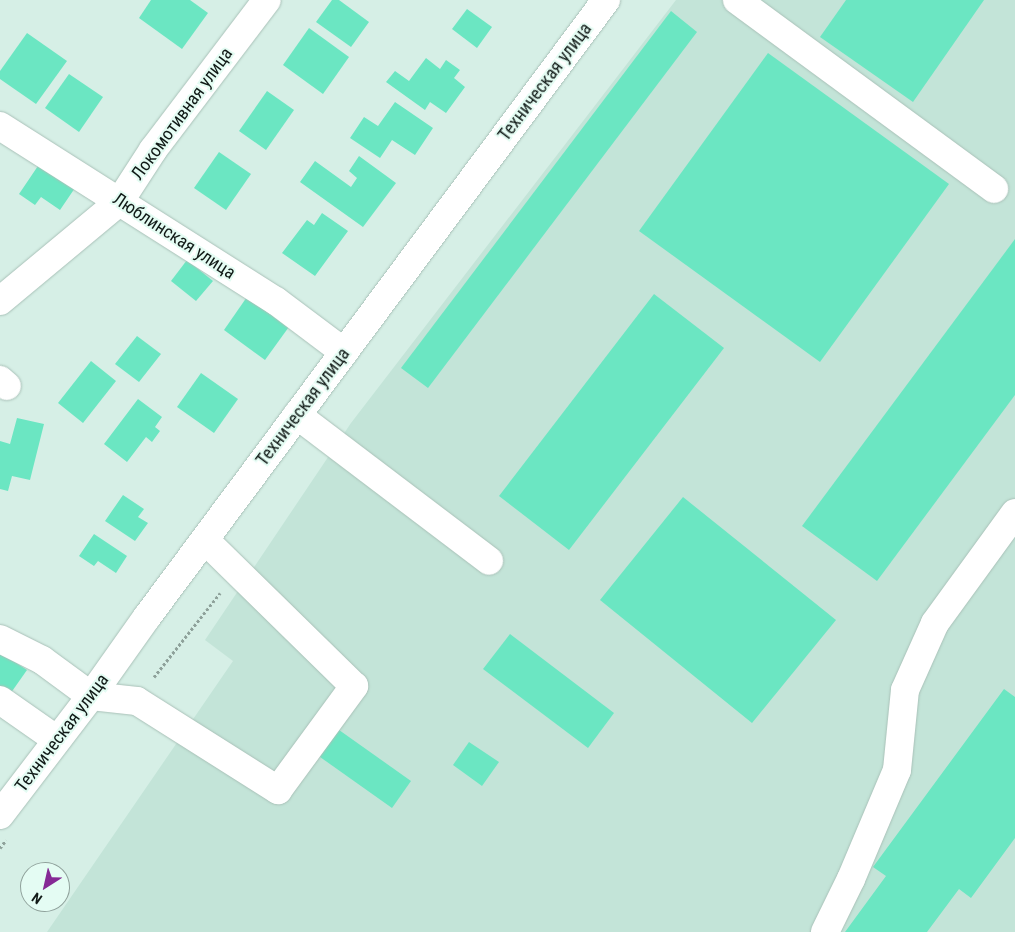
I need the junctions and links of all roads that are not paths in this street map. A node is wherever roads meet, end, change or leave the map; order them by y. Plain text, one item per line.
1 (267, 0) edge
2 (606, 0) edge
3 (737, 0) edge
4 (0, 126) edge
5 (994, 189) dead end
6 (120, 201) junction
7 (0, 301) edge
8 (344, 352) junction
9 (297, 415) junction
10 (1015, 513) edge
11 (205, 540) junction
12 (489, 561) dead end
13 (0, 639) edge
14 (91, 696) junction
15 (0, 700) edge
16 (56, 739) junction
17 (0, 815) edge
18 (825, 932) edge

1 - 6 street, Локомотивная улица
2 - 8 street, Техническая улица
3 - 5 street
4 - 6 street, Люблинская улица
6 - 7 street, Локомотивная улица
6 - 8 street, Люблинская улица
8 - 9 street, Техническая улица
9 - 11 street, Техническая улица
9 - 12 street
10 - 18 street
11 - 14 street, Техническая улица
11 - 14 street
13 - 14 street
14 - 16 street, Техническая улица
15 - 16 street
16 - 17 street, Техническая улица

